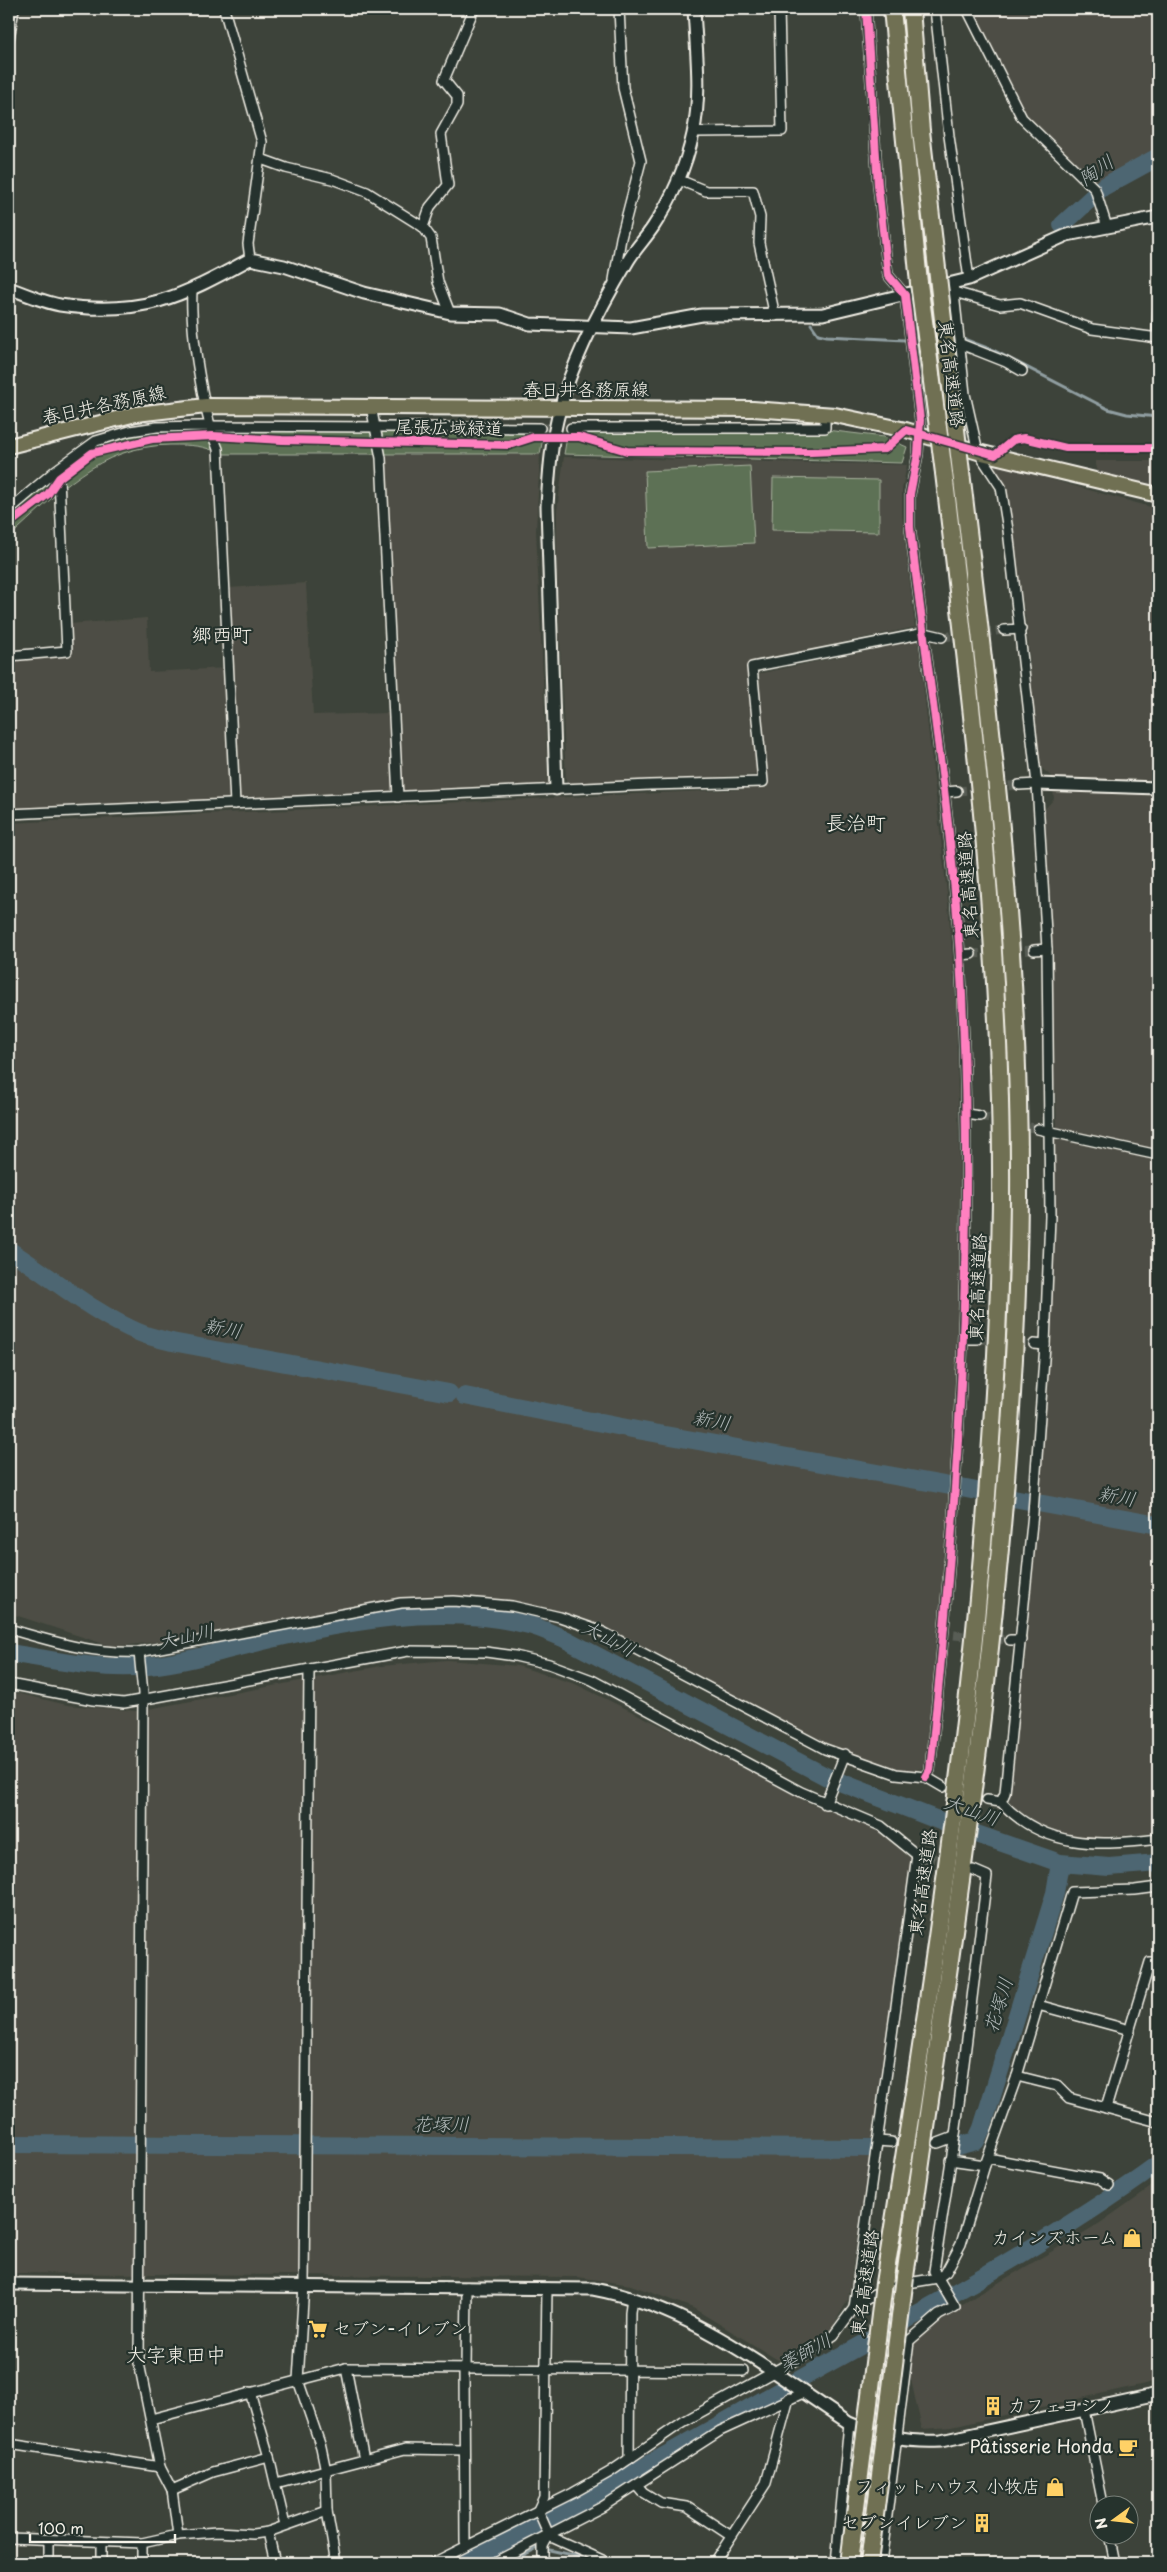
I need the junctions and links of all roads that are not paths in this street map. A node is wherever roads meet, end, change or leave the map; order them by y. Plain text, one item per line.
1 (14, 9) edge
2 (224, 9) edge
3 (474, 9) edge
4 (619, 9) edge
5 (694, 9) edge
6 (779, 9) edge
7 (866, 9) edge
8 (892, 9) edge
9 (911, 9) edge
10 (935, 9) edge
11 (967, 9) edge
12 (9, 39) edge
13 (694, 132) junction
14 (261, 159) junction
15 (677, 179) junction
16 (1158, 217) edge
17 (423, 227) junction
18 (1106, 227) junction
19 (250, 259) junction
20 (968, 279) junction
21 (9, 288) edge
22 (953, 288) junction
23 (612, 290) junction
24 (192, 291) junction
25 (905, 295) junction
26 (1158, 310) edge
27 (450, 313) junction
28 (775, 316) junction
29 (594, 327) junction
30 (1157, 338) edge
31 (958, 344) junction
32 (1022, 371) dead end
33 (206, 406) junction
34 (371, 406) junction
35 (559, 409) junction
36 (825, 414) junction
37 (211, 427) junction
38 (375, 428) junction
39 (540, 428) tunnel mouth
40 (571, 428) tunnel mouth
41 (920, 434) junction
42 (9, 446) edge
43 (978, 452) junction
44 (59, 478) dead end
45 (1158, 495) edge
46 (9, 510) edge
47 (1021, 629) junction
48 (1004, 630) tunnel mouth
49 (925, 633) junction
50 (942, 637) tunnel mouth
51 (9, 656) edge
52 (1037, 784) junction
53 (1019, 785) tunnel mouth
54 (1158, 788) edge
55 (556, 789) junction
56 (958, 791) tunnel mouth
57 (944, 792) junction
58 (398, 796) junction
59 (235, 804) junction
60 (9, 814) edge
61 (1046, 949) junction
62 (1034, 950) tunnel mouth
63 (971, 954) tunnel mouth
64 (960, 955) junction
65 (966, 1114) junction
66 (980, 1116) tunnel mouth
67 (1038, 1129) tunnel mouth
68 (1050, 1132) junction
69 (1158, 1155) edge
70 (964, 1339) junction
71 (977, 1340) tunnel mouth
72 (1034, 1344) tunnel mouth
73 (1045, 1345) junction
74 (9, 1629) edge
75 (1010, 1640) tunnel mouth
76 (1021, 1640) junction
77 (139, 1655) junction
78 (309, 1669) junction
79 (9, 1684) edge
80 (143, 1696) junction
81 (844, 1757) junction
82 (926, 1777) junction
83 (949, 1792) junction
84 (826, 1802) junction
85 (980, 1802) junction
86 (1001, 1802) junction
87 (1158, 1838) edge
88 (917, 1855) junction
89 (927, 1856) tunnel mouth
90 (973, 1870) dead end
91 (1158, 1887) edge
92 (1158, 1963) edge
93 (1038, 2005) junction
94 (1130, 2030) junction
95 (1017, 2076) junction
96 (1106, 2108) junction
97 (1158, 2122) edge
98 (954, 2137) junction
99 (877, 2141) junction
100 (891, 2142) tunnel mouth
101 (938, 2143) tunnel mouth
102 (950, 2160) junction
103 (986, 2162) junction
104 (1109, 2185) dead end
105 (941, 2281) junction
106 (9, 2284) edge
107 (138, 2284) junction
108 (304, 2285) junction
109 (467, 2287) junction
110 (547, 2288) junction
111 (632, 2298) junction
112 (854, 2308) junction
113 (346, 2368) junction
114 (465, 2368) junction
115 (546, 2368) junction
116 (630, 2370) junction
117 (743, 2371) dead end
118 (776, 2374) junction
119 (298, 2380) junction
120 (250, 2392) junction
121 (803, 2393) junction
122 (1158, 2394) edge
123 (789, 2398) junction
124 (1084, 2410) junction
125 (150, 2419) junction
126 (849, 2422) junction
127 (896, 2439) junction
128 (9, 2444) edge
129 (464, 2450) junction
130 (270, 2457) junction
131 (629, 2459) junction
132 (364, 2460) junction
133 (160, 2467) junction
134 (326, 2471) junction
135 (276, 2483) junction
136 (637, 2486) junction
137 (172, 2490) junction
138 (1101, 2494) edge
139 (327, 2512) junction
140 (539, 2512) junction
141 (285, 2526) junction
142 (268, 2532) junction
143 (548, 2534) junction
144 (178, 2535) junction
145 (731, 2536) junction
146 (9, 2538) edge
147 (48, 2540) junction
148 (101, 2542) junction
149 (142, 2543) junction
150 (1111, 2544) edge
151 (467, 2546) junction
152 (48, 2563) edge
153 (101, 2563) edge
154 (142, 2563) edge
155 (275, 2563) edge
156 (336, 2563) edge
157 (433, 2563) edge
158 (493, 2563) edge
159 (543, 2563) edge
160 (609, 2563) edge
161 (714, 2563) edge
162 (836, 2563) edge
163 (849, 2563) edge
164 (869, 2563) edge
165 (881, 2563) edge
166 (1115, 2563) edge

1 - 12 street
2 - 14 street
3 - 17 street
4 - 23 street
5 - 13 street
6 - 13 street
7 - 25 street
8 - 83 highway, 東名高速道路, bridge
9 - 85 highway, 東名高速道路, bridge
10 - 20 street
11 - 18 street
13 - 15 street
14 - 17 street
14 - 19 street
15 - 23 street
15 - 28 street
16 - 18 street
17 - 27 street
18 - 20 street
19 - 24 street
19 - 27 street
20 - 22 street
21 - 24 street
22 - 25 street
22 - 30 street
22 - 31 street
23 - 29 street
24 - 33 street
25 - 28 street
25 - 41 street
26 - 30 street
27 - 29 street
28 - 29 street
29 - 35 street
31 - 32 street
31 - 43 street
33 - 34 main road, 春日井各務原線
33 - 37 street
33 - 42 main road, 春日井各務原線
34 - 35 main road, 春日井各務原線
34 - 38 street
35 - 36 main road, 春日井各務原線
35 - 55 street
36 - 40 street
36 - 41 main road, 春日井各務原線
37 - 38 street
37 - 46 street
37 - 59 street
38 - 39 street
38 - 58 street
41 - 43 main road, 春日井各務原線
41 - 49 street
43 - 45 main road, 春日井各務原線
43 - 47 street
44 - 51 street
47 - 48 street
47 - 52 street
49 - 50 street
49 - 55 street
49 - 57 street
52 - 53 street
52 - 54 street
52 - 61 street
55 - 58 street
56 - 57 street
57 - 64 street
58 - 59 street
59 - 60 street
61 - 62 street
61 - 68 street
63 - 64 street
64 - 65 street
65 - 66 street
65 - 70 street
67 - 68 street
68 - 69 street
68 - 73 street
70 - 71 street
70 - 82 street
72 - 73 street
73 - 76 street
74 - 77 street
75 - 76 street
76 - 86 street
77 - 80 street
77 - 81 street
78 - 80 street
78 - 84 street
78 - 108 street
79 - 80 street
80 - 107 street
81 - 82 street
81 - 84 street
82 - 83 street
83 - 163 highway, 東名高速道路, bridge
84 - 88 street
85 - 86 street
85 - 164 highway, 東名高速道路, bridge
86 - 87 street
88 - 89 street
88 - 99 street
90 - 98 street
91 - 93 street
92 - 94 street
93 - 94 street
93 - 95 street
94 - 96 street
95 - 96 street
95 - 103 street
96 - 97 street
98 - 101 street
98 - 102 street
99 - 100 street
99 - 112 street
102 - 103 street
102 - 105 street
103 - 104 street
103 - 105 street
105 - 112 street
105 - 127 street
106 - 107 street
107 - 108 street
107 - 125 street
108 - 109 street
108 - 119 street
109 - 110 street
109 - 114 street
110 - 111 street
110 - 115 street
111 - 116 street
111 - 118 street
112 - 118 street
113 - 114 street
113 - 119 street
113 - 132 street
114 - 115 street
114 - 129 street
115 - 116 street
115 - 140 street
116 - 117 street
116 - 131 street
118 - 121 street
118 - 131 street
119 - 120 street
119 - 134 street
120 - 125 street
120 - 130 street
121 - 123 street
121 - 126 street
122 - 124 street
123 - 136 street
123 - 145 street
124 - 127 street
124 - 138 street
125 - 133 street
126 - 127 street
126 - 162 street
127 - 165 street
128 - 133 street
129 - 132 street
129 - 151 street
130 - 135 street
130 - 137 street
131 - 140 street
132 - 134 street
133 - 137 street
134 - 135 street
134 - 139 street
135 - 141 street
136 - 143 street
136 - 145 street
137 - 144 street
139 - 141 street
139 - 156 street
140 - 143 street
140 - 151 street
141 - 142 street
142 - 144 street
142 - 155 street
143 - 158 street
143 - 159 street
143 - 160 street
144 - 149 street
145 - 161 street
146 - 147 street
147 - 148 street
147 - 152 street
148 - 149 street
148 - 153 street
149 - 154 street
150 - 166 street
151 - 157 street

